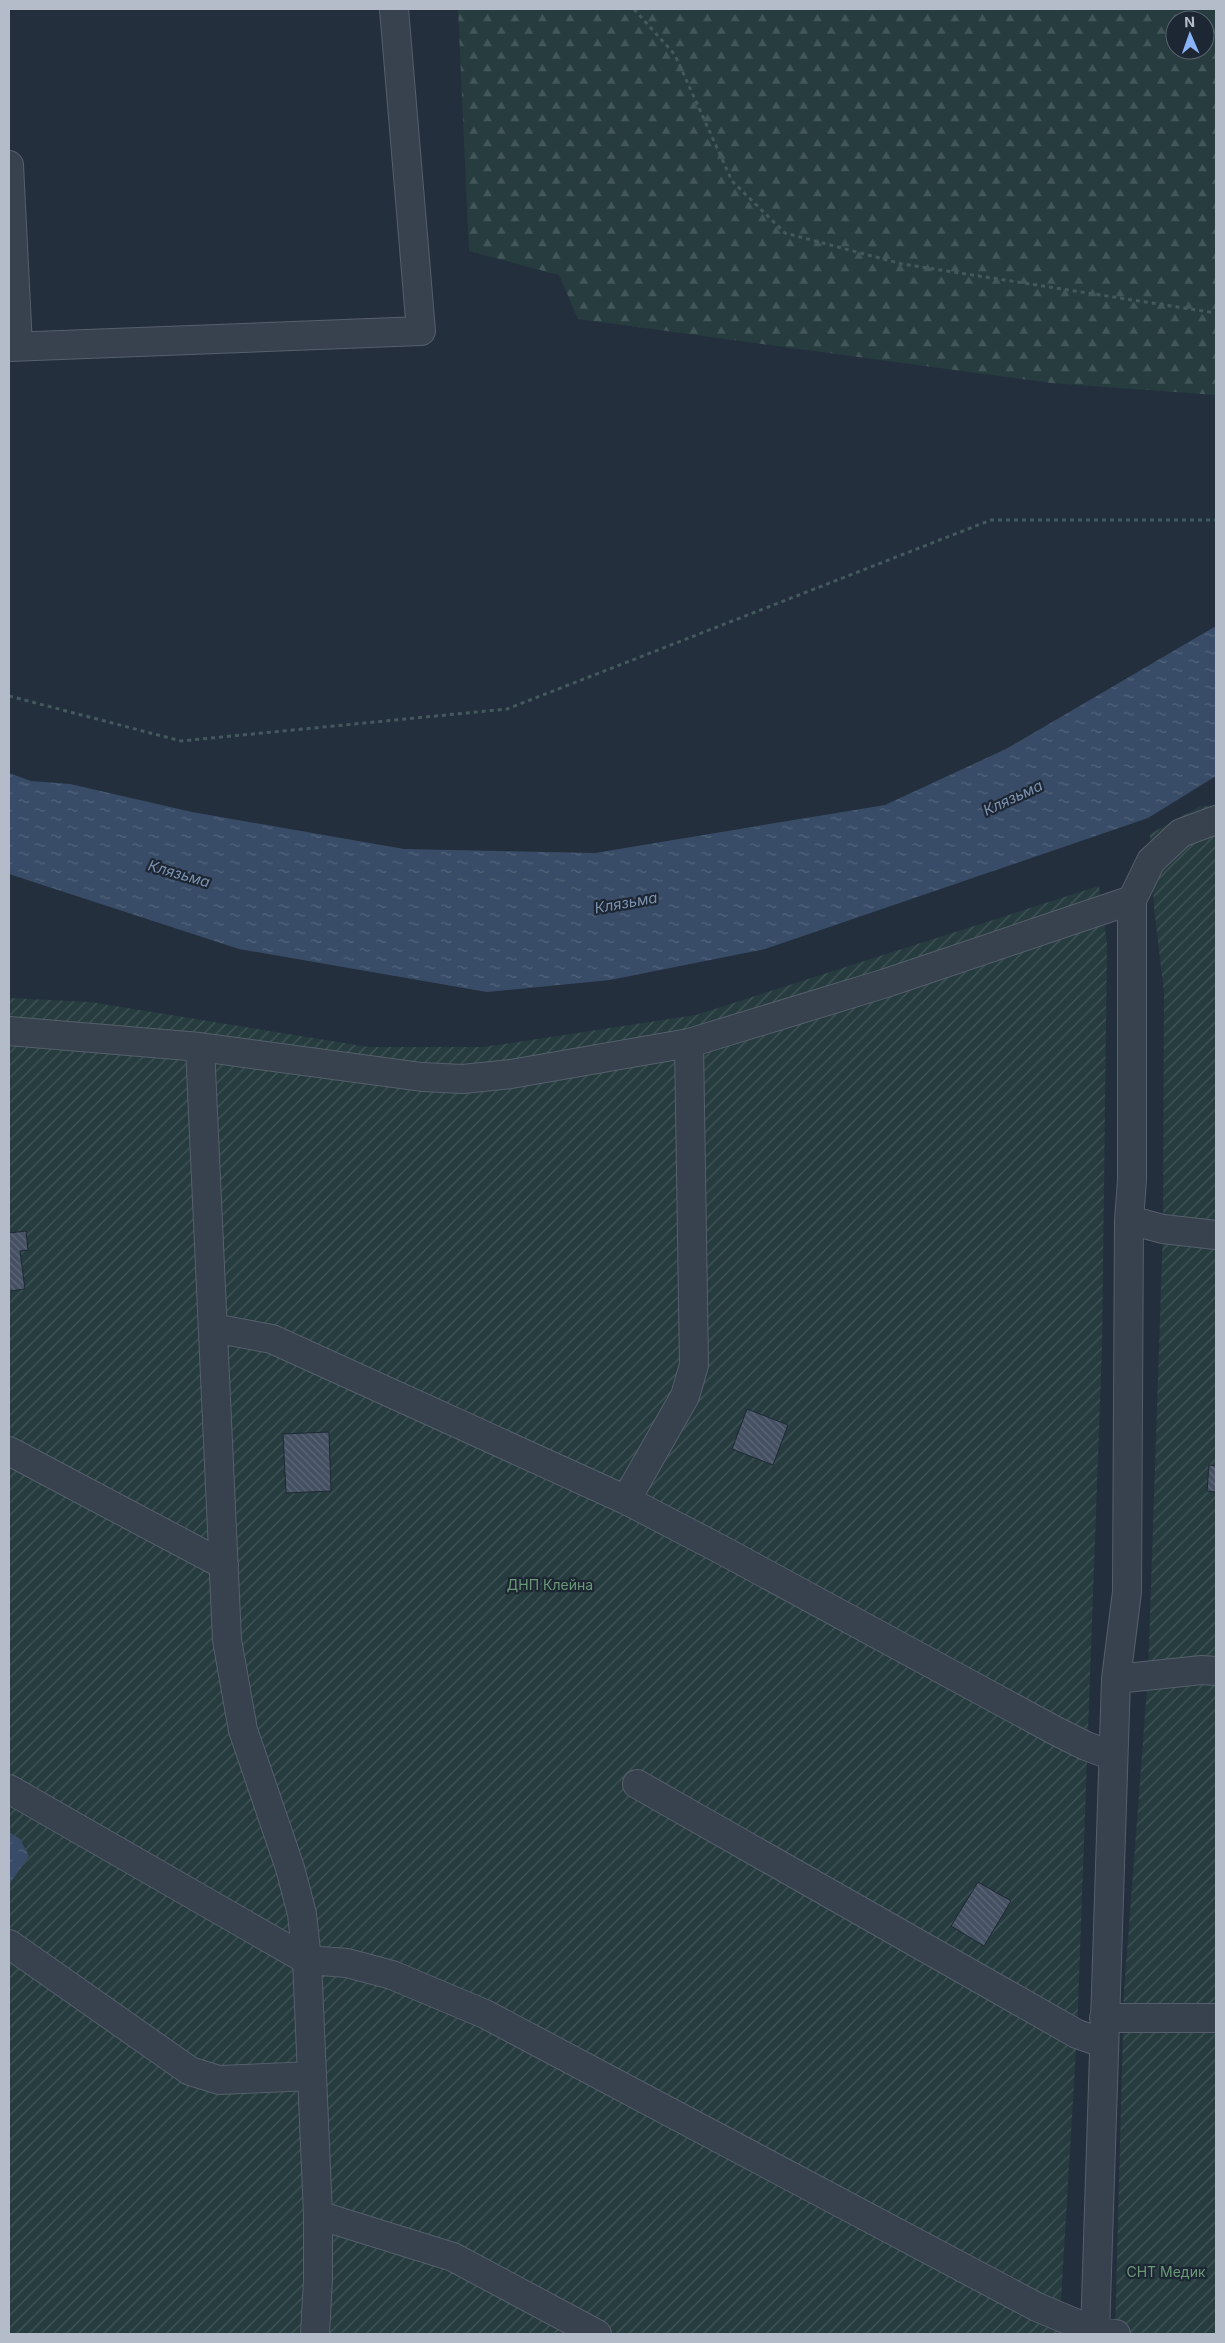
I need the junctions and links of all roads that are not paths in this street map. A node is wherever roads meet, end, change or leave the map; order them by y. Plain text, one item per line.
1 (394, 9) edge
2 (9, 165) edge
3 (13, 347) edge
4 (1216, 820) edge
5 (1132, 900) junction
6 (9, 1031) edge
7 (689, 1043) junction
8 (200, 1047) junction
9 (1129, 1220) junction
10 (1216, 1235) edge
11 (213, 1328) junction
12 (9, 1451) edge
13 (626, 1500) junction
14 (224, 1565) junction
15 (1216, 1671) edge
16 (1116, 1678) junction
17 (1113, 1756) junction
18 (638, 1784) dead end
19 (9, 1788) edge
20 (9, 1944) edge
21 (307, 1960) junction
22 (1216, 2018) edge
23 (1104, 2031) junction
24 (312, 2076) junction
25 (318, 2215) junction
26 (1102, 2333) edge
27 (315, 2334) edge
28 (597, 2334) edge

1 - 3 street
2 - 3 street
4 - 5 street
5 - 7 street
5 - 9 street
6 - 8 street
7 - 8 street
7 - 13 street
8 - 11 street
9 - 10 street
9 - 16 street
11 - 13 street
11 - 14 street
12 - 14 street
13 - 17 street
14 - 21 street
15 - 16 street
16 - 17 street
17 - 23 street
18 - 23 street
19 - 21 street
20 - 24 street
21 - 24 street
21 - 26 street
22 - 23 street
23 - 26 street
24 - 25 street
25 - 27 street
25 - 28 street

